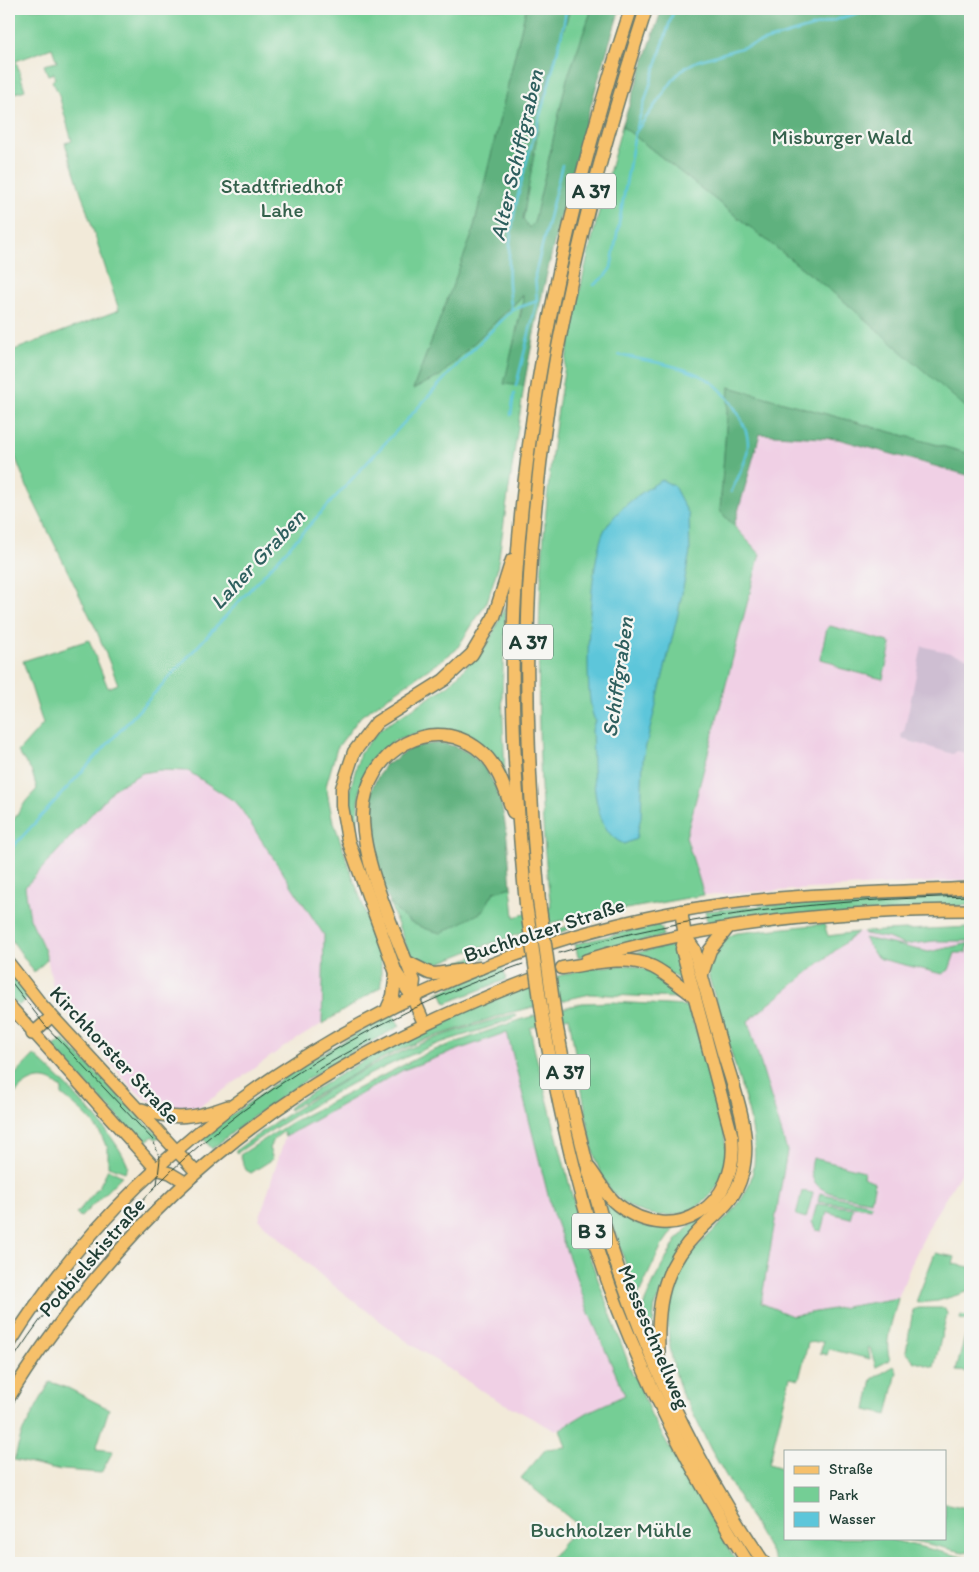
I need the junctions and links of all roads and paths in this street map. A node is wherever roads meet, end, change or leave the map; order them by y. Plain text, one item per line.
1 (631, 9) edge
2 (646, 9) edge
3 (519, 533) junction
4 (518, 826) junction
5 (970, 888) edge
6 (526, 904) joint
7 (970, 910) edge
8 (681, 911) junction
9 (727, 929) junction
10 (685, 936) junction
11 (407, 962) junction
12 (9, 963) edge
13 (480, 968) junction
14 (562, 968) junction
15 (396, 973) junction
16 (702, 976) junction
17 (412, 996) junction
18 (694, 996) junction
19 (9, 1005) edge
20 (388, 1007) junction
21 (52, 1016) junction
22 (424, 1023) junction
23 (32, 1034) junction
24 (241, 1101) junction
25 (138, 1107) junction
26 (177, 1150) junction
27 (585, 1161) junction
28 (156, 1169) junction
29 (196, 1172) junction
30 (185, 1182) junction
31 (9, 1345) edge
32 (654, 1378) junction
33 (9, 1398) edge
34 (748, 1563) edge
35 (764, 1563) edge

1 - 3 highway, A 37
2 - 27 highway, A 37, bridge
3 - 4 highway, A 37
3 - 15 highway
4 - 6 highway, A 37
4 - 11 highway
5 - 8 main road, Buchholzer Straße
6 - 32 highway, Messeschnellweg / B 3, bridge
7 - 9 main road, Buchholzer Straße
8 - 10 highway
8 - 13 main road, Buchholzer Straße
9 - 10 main road, Buchholzer Straße
9 - 16 highway
10 - 14 main road, Buchholzer Straße
10 - 16 highway
10 - 18 highway
11 - 13 highway
11 - 17 highway
12 - 21 main road, Kirchhorster Straße
13 - 17 main road, Buchholzer Straße
14 - 18 highway
14 - 22 main road, Buchholzer Straße
15 - 17 highway
15 - 20 highway
16 - 32 highway
17 - 20 main road, Buchholzer Straße
17 - 22 highway
18 - 27 highway
19 - 23 main road
20 - 24 main road, Buchholzer Straße
21 - 23 main road
21 - 25 main road, Kirchhorster Straße
22 - 29 main road, Buchholzer Straße
23 - 28 main road
24 - 25 main road
24 - 26 main road, Buchholzer Straße
25 - 26 main road, Kirchhorster Straße
26 - 28 main road, Podbielskistraße
26 - 29 main road, Kirchhorster Straße
27 - 32 highway, A 37
28 - 30 main road
28 - 31 main road, Podbielskistraße
29 - 30 main road, Podbielskistraße
30 - 33 main road, Podbielskistraße
32 - 34 highway, Messeschnellweg / B 3
32 - 35 highway, Messeschnellweg / B 3

